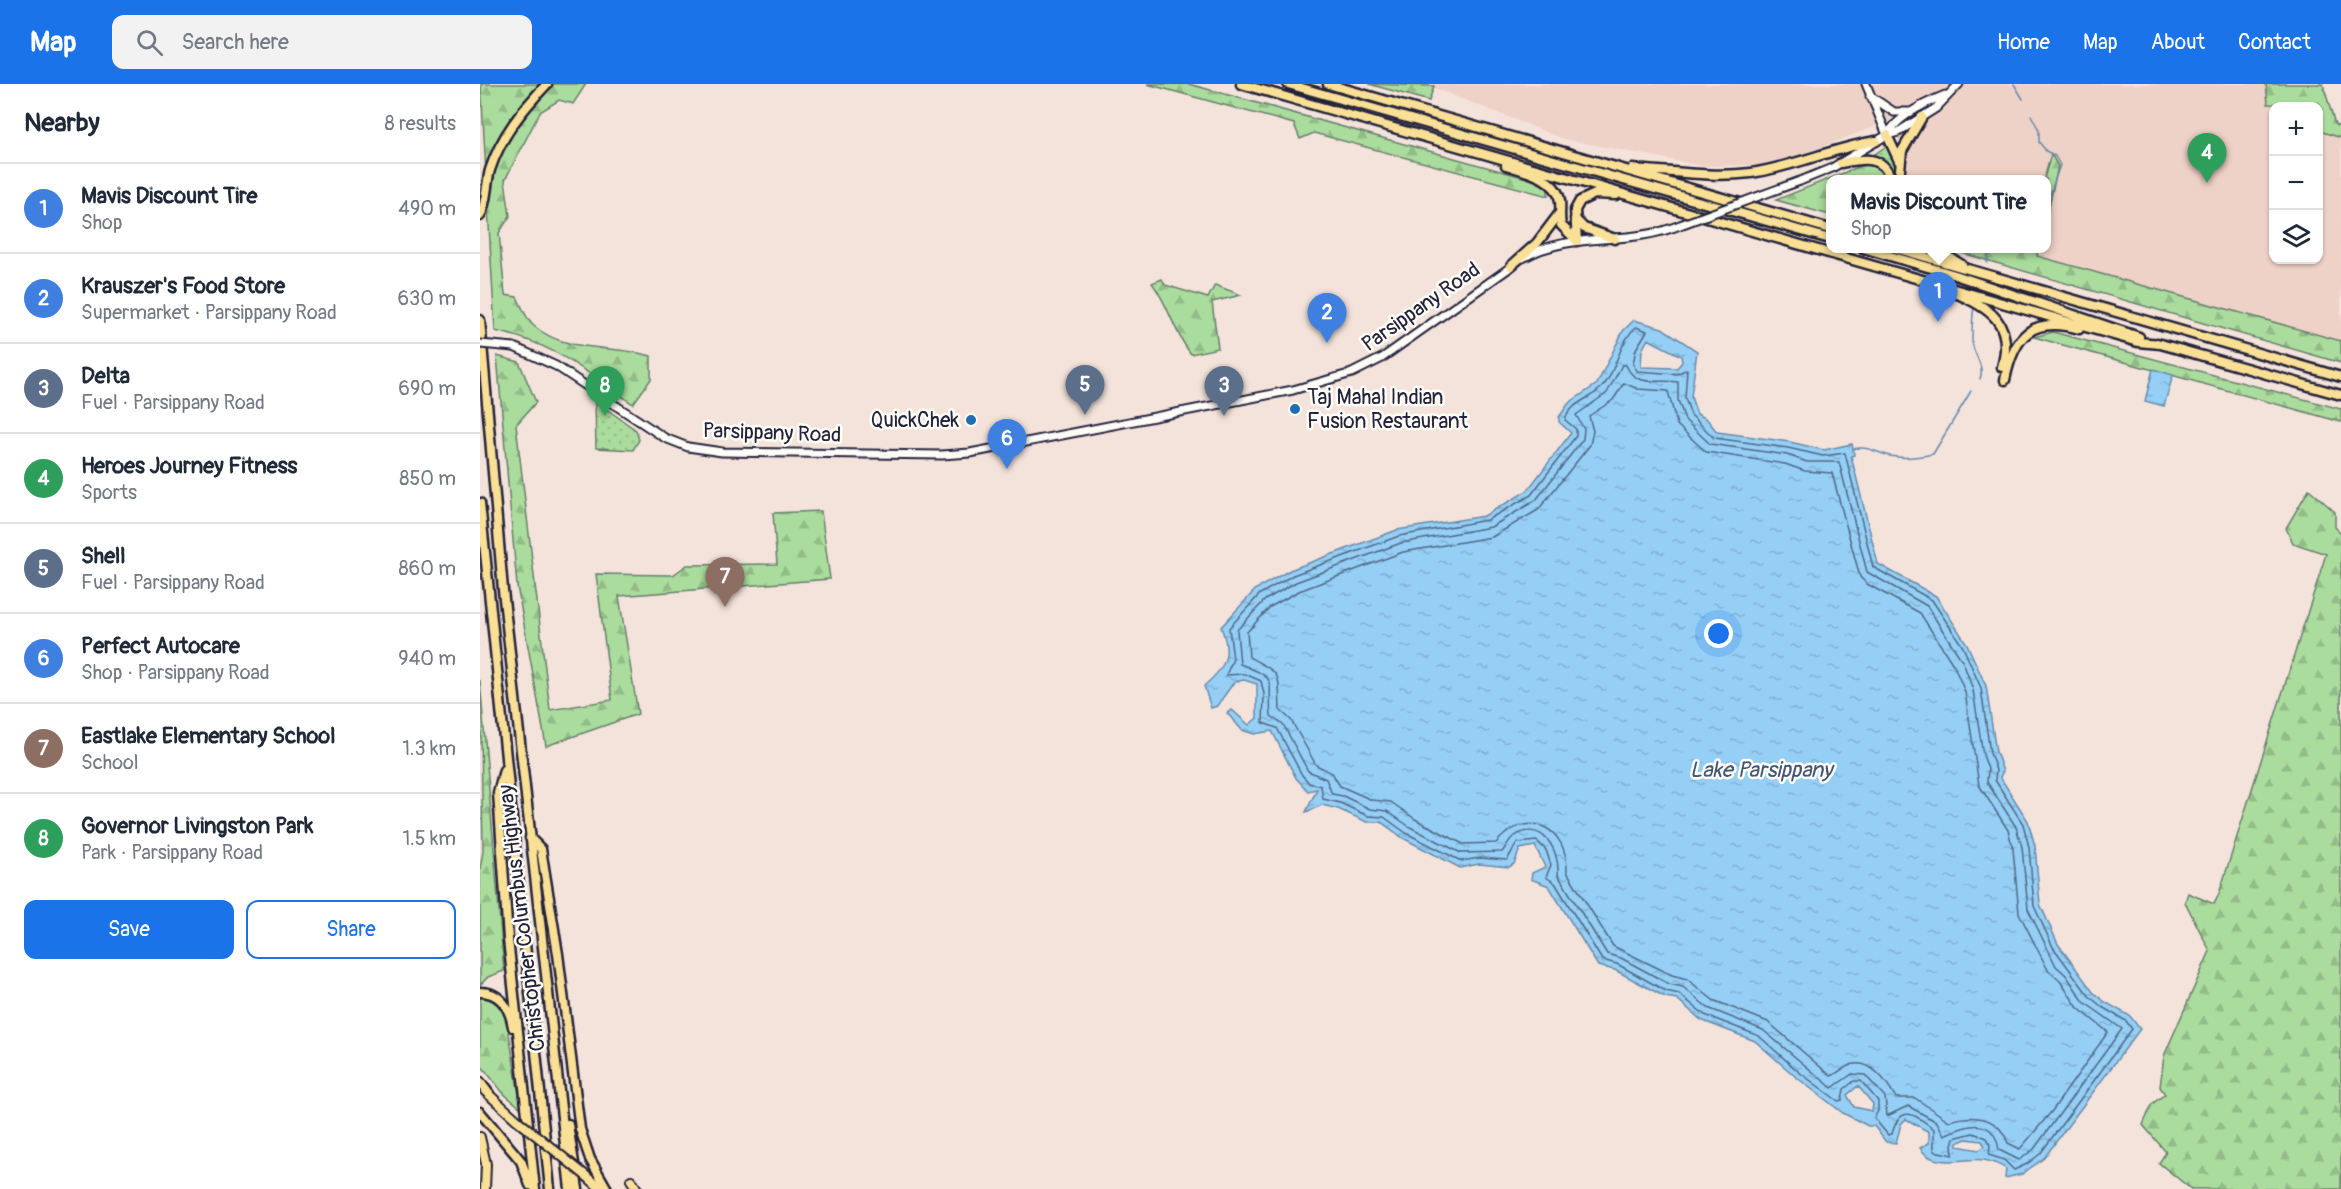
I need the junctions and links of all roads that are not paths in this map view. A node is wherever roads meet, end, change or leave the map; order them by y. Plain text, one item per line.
1 (547, 84) edge
2 (1241, 84) edge
3 (1288, 84) edge
4 (1328, 84) edge
5 (1866, 84) edge
6 (1959, 84) edge
7 (1869, 94) junction
8 (1919, 114) junction
9 (1887, 135) junction
10 (1438, 140) junction
11 (1876, 141) junction
12 (1899, 161) junction
13 (1841, 163) junction
14 (1617, 168) junction
15 (1888, 175) edge
16 (1899, 175) edge
17 (1631, 196) junction
18 (1559, 214) junction
19 (480, 216) edge
20 (1575, 219) junction
21 (1797, 219) junction
22 (1826, 222) edge
23 (1826, 228) edge
24 (1826, 238) edge
25 (1615, 239) junction
26 (1577, 242) junction
27 (1826, 251) edge
28 (1832, 253) edge
29 (1877, 253) edge
30 (1908, 253) edge
31 (1941, 253) edge
32 (1510, 267) junction
33 (1978, 274) junction
34 (1916, 277) junction
35 (480, 320) edge
36 (2098, 330) junction
37 (480, 344) edge
38 (2161, 344) junction
39 (2002, 368) dead end
40 (2341, 376) edge
41 (2005, 380) dead end
42 (2341, 395) edge
43 (480, 503) edge
44 (505, 763) junction
45 (530, 838) junction
46 (480, 992) edge
47 (558, 1073) junction
48 (480, 1084) edge
49 (489, 1094) joint
50 (480, 1112) edge
51 (526, 1112) junction
52 (480, 1137) edge
53 (485, 1189) edge
54 (533, 1189) edge
55 (550, 1189) edge
56 (570, 1189) edge
57 (578, 1189) edge
58 (602, 1189) edge
59 (607, 1189) edge
60 (632, 1189) edge
61 (637, 1189) edge

1 - 19 highway
2 - 10 highway
3 - 24 highway
4 - 14 highway
5 - 7 main road
6 - 8 main road, Parsippany Road
7 - 8 main road
7 - 9 main road
8 - 9 main road, Parsippany Road
8 - 12 highway
9 - 11 main road, Parsippany Road
9 - 12 highway
10 - 17 highway
10 - 18 highway
11 - 13 main road, Parsippany Road
11 - 14 highway
12 - 16 highway
13 - 15 highway
13 - 25 main road, Parsippany Road, bridge
14 - 21 highway
17 - 20 highway
17 - 27 highway
18 - 26 highway
18 - 32 highway
20 - 25 highway
20 - 26 highway
21 - 22 highway
21 - 23 highway
25 - 26 main road, Parsippany Road
26 - 32 main road, Parsippany Road
28 - 34 highway
29 - 38 highway
30 - 33 highway
31 - 33 highway
32 - 37 main road, Parsippany Road, bridge
33 - 40 highway
34 - 36 highway
34 - 39 highway
35 - 45 highway, Christopher Columbus Highway
36 - 38 highway
36 - 41 highway
38 - 42 highway
43 - 44 highway, Christopher Columbus Highway
44 - 51 highway
44 - 55 highway, Christopher Columbus Highway
45 - 47 highway, Christopher Columbus Highway
45 - 59 highway
46 - 51 highway
47 - 56 highway, Christopher Columbus Highway
47 - 57 highway
48 - 49 highway
49 - 58 main road, bridge
50 - 54 highway
51 - 54 highway
52 - 53 main road
60 - 61 main road

